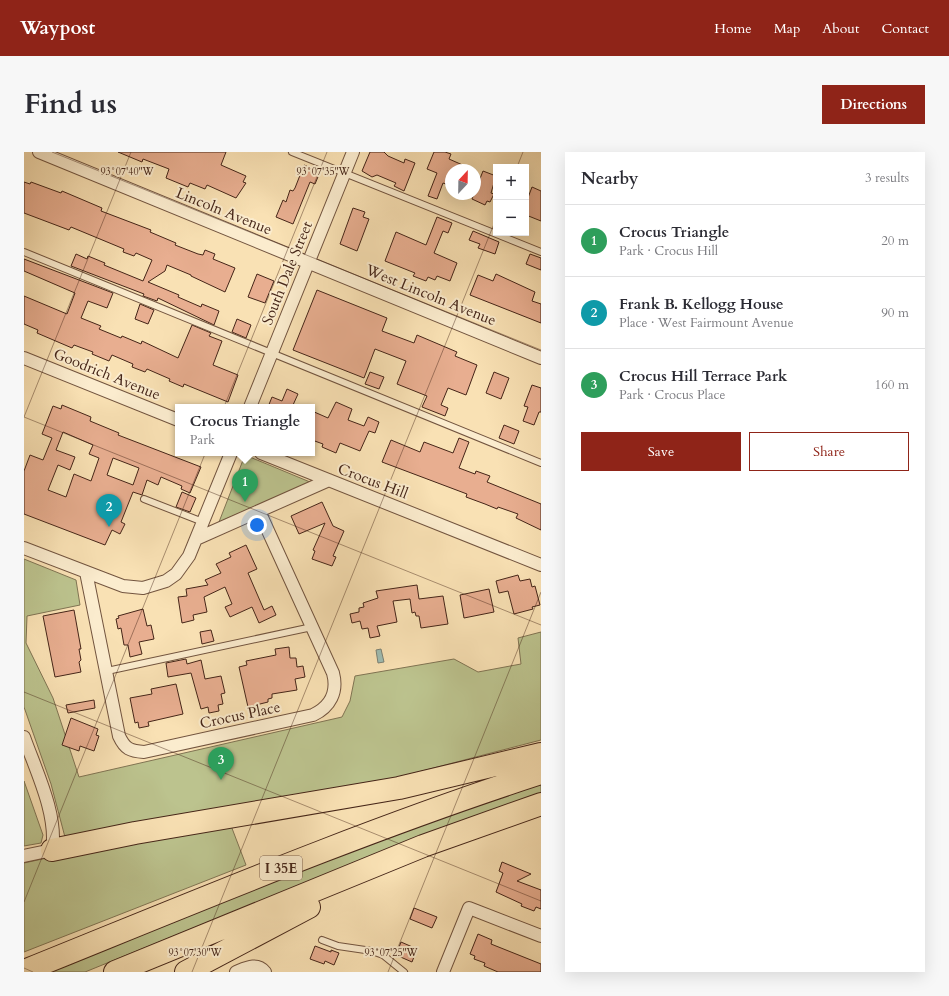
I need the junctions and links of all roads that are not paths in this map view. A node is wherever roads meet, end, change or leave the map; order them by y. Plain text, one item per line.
1 (39, 152) edge
2 (292, 152) edge
3 (353, 152) edge
4 (345, 173) junction
5 (24, 252) edge
6 (541, 252) edge
7 (308, 262) junction
8 (272, 352) junction
9 (24, 358) edge
10 (541, 358) edge
11 (251, 404) edge
12 (175, 419) edge
13 (230, 456) edge
14 (269, 456) edge
15 (541, 463) edge
16 (329, 480) junction
17 (144, 499) dead end
18 (258, 511) junction
19 (203, 522) junction
20 (196, 539) junction
21 (24, 548) edge
22 (541, 565) edge
23 (86, 572) junction
24 (312, 627) junction
25 (106, 671) junction
26 (24, 737) edge
27 (541, 754) edge
28 (541, 773) edge
29 (541, 804) edge
30 (423, 846) junction
31 (52, 850) junction
32 (24, 856) edge
33 (541, 936) edge
34 (322, 940) dead end
35 (261, 969) edge
36 (24, 971) edge
37 (115, 972) edge
38 (186, 972) edge
39 (236, 972) edge
40 (404, 972) edge
41 (443, 972) edge

1 - 7 street, Lincoln Avenue
2 - 4 lane
3 - 4 street, South Dale Street
4 - 6 lane
4 - 7 street, South Dale Street
5 - 8 lane
7 - 8 street, South Dale Street
7 - 10 street, West Lincoln Avenue
8 - 11 street, South Dale Street
8 - 15 lane
9 - 12 street, Goodrich Avenue
13 - 19 street
14 - 16 street
16 - 18 street, Crocus Hill
16 - 22 street, Crocus Hill
17 - 19 lane
18 - 20 street, Crocus Hill
18 - 24 street, Crocus Place
19 - 20 street
20 - 23 street
21 - 23 street
23 - 25 street, Crocus Place
24 - 25 lane
24 - 25 street, Crocus Place
26 - 31 street
27 - 31 highway
28 - 36 highway, I 35E
29 - 30 highway, I 35E
30 - 37 highway, I 35E
30 - 38 highway
31 - 32 street
33 - 41 street
34 - 40 lane
35 - 39 street

